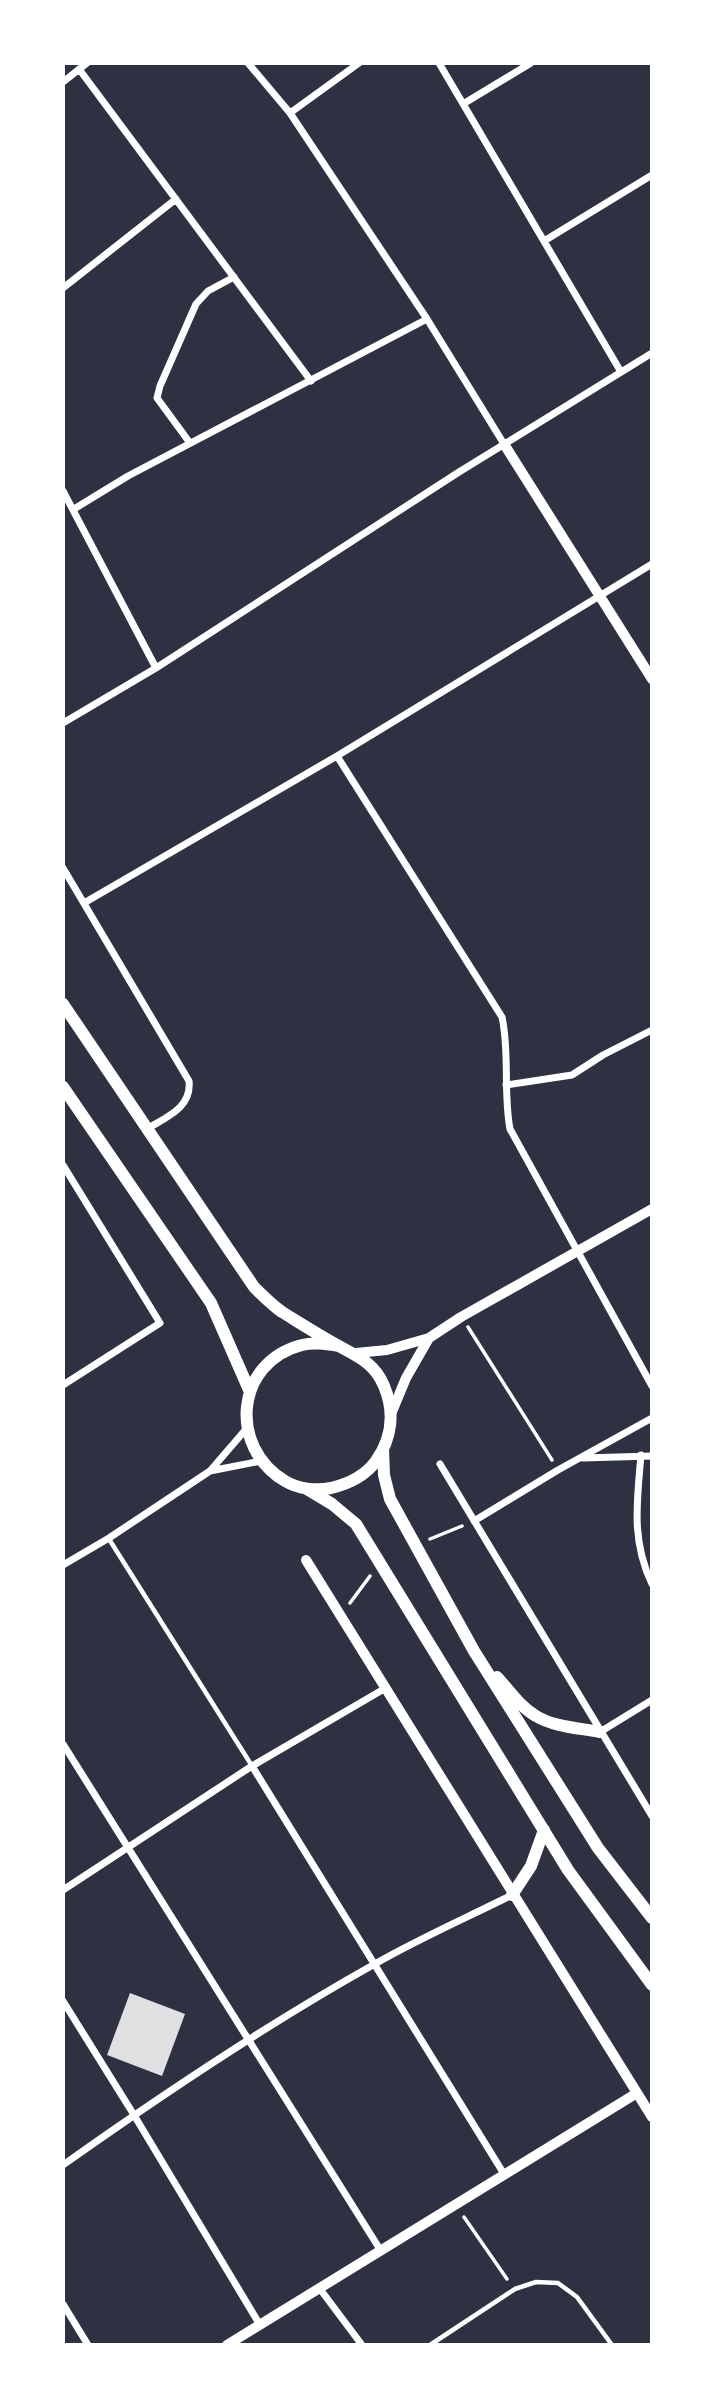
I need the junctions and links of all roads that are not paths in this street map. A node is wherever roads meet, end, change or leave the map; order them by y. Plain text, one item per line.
1 (87, 63) edge
2 (248, 63) edge
3 (359, 63) edge
4 (439, 63) edge
5 (531, 63) edge
6 (79, 69) junction
7 (63, 82) edge
8 (463, 104) junction
9 (290, 113) junction
10 (652, 175) edge
11 (176, 199) junction
12 (544, 241) junction
13 (234, 277) junction
14 (63, 288) edge
15 (427, 319) junction
16 (652, 353) edge
17 (621, 372) junction
18 (311, 381) junction
19 (190, 443) junction
20 (504, 444) junction
21 (63, 491) edge
22 (74, 509) junction
23 (652, 564) edge
24 (600, 598) junction
25 (156, 668) junction
26 (652, 679) edge
27 (63, 723) edge
28 (337, 756) junction
29 (63, 868) edge
30 (84, 903) junction
31 (63, 1004) edge
32 (652, 1030) edge
33 (506, 1085) junction
34 (63, 1087) edge
35 (147, 1129) junction
36 (63, 1165) edge
37 (652, 1209) edge
38 (578, 1251) junction
39 (429, 1338) junction
40 (339, 1346) junction
41 (356, 1353) junction
42 (63, 1385) edge
43 (652, 1386) edge
44 (250, 1392) junction
45 (391, 1414) junction
46 (652, 1418) edge
47 (247, 1428) junction
48 (383, 1449) junction
49 (641, 1455) junction
50 (652, 1456) edge
51 (579, 1458) junction
52 (261, 1461) junction
53 (440, 1464) dead end
54 (210, 1471) junction
55 (307, 1489) junction
56 (474, 1521) junction
57 (109, 1538) junction
58 (306, 1560) dead end
59 (63, 1565) edge
60 (652, 1584) edge
61 (474, 1651) junction
62 (384, 1689) junction
63 (652, 1700) edge
64 (600, 1732) junction
65 (63, 1744) edge
66 (252, 1766) junction
67 (652, 1816) edge
68 (544, 1830) junction
69 (129, 1849) junction
70 (63, 1890) edge
71 (512, 1895) junction
72 (652, 1918) edge
73 (374, 1964) junction
74 (652, 1985) edge
75 (63, 2001) edge
76 (250, 2039) junction
77 (637, 2093) junction
78 (134, 2115) junction
79 (652, 2118) edge
80 (63, 2165) edge
81 (504, 2174) junction
82 (381, 2251) junction
83 (320, 2289) junction
84 (63, 2304) edge
85 (260, 2325) junction
86 (88, 2345) edge
87 (227, 2345) edge
88 (362, 2345) edge
89 (430, 2345) edge
90 (612, 2345) edge

1 - 6 street
2 - 9 street
3 - 9 street
4 - 8 street
5 - 8 street
6 - 7 street
6 - 11 street
8 - 12 street
9 - 15 street
10 - 12 street
11 - 13 street
11 - 14 street
12 - 17 street
13 - 18 street
13 - 19 street
15 - 18 street
15 - 20 street
16 - 17 street
17 - 20 street
18 - 19 street
19 - 22 street
20 - 24 street
20 - 25 street
21 - 22 street
22 - 25 street
23 - 24 street
24 - 26 street
24 - 28 street
25 - 27 street
28 - 30 street
28 - 33 street
29 - 30 street
30 - 35 street
31 - 35 main road
32 - 33 street
33 - 38 street
34 - 44 main road
35 - 40 main road
36 - 42 street
37 - 38 street
38 - 39 street
38 - 43 street
39 - 41 street
39 - 45 street
40 - 41 main road
40 - 44 main road
41 - 45 main road
44 - 47 main road
45 - 48 main road
46 - 51 street
47 - 52 main road
47 - 54 street
48 - 55 main road
48 - 61 main road
49 - 50 street
49 - 51 street
49 - 60 street
51 - 56 street
52 - 54 street
52 - 55 main road
53 - 56 street
54 - 57 street
55 - 68 main road
56 - 64 street
57 - 59 street
57 - 66 lane
58 - 62 street
61 - 64 main road
61 - 72 main road
62 - 66 street
62 - 71 street
63 - 64 street
64 - 67 street
65 - 69 street
66 - 69 street
66 - 73 street
68 - 71 main road
68 - 74 main road
69 - 70 street
69 - 76 street
71 - 73 street
71 - 77 street
73 - 76 street
73 - 81 street
75 - 78 street
76 - 78 street
76 - 82 street
77 - 79 street
77 - 81 street
78 - 80 street
78 - 85 street
81 - 82 street
82 - 83 street
83 - 85 street
83 - 88 street
84 - 86 street
85 - 87 street
89 - 90 lane

